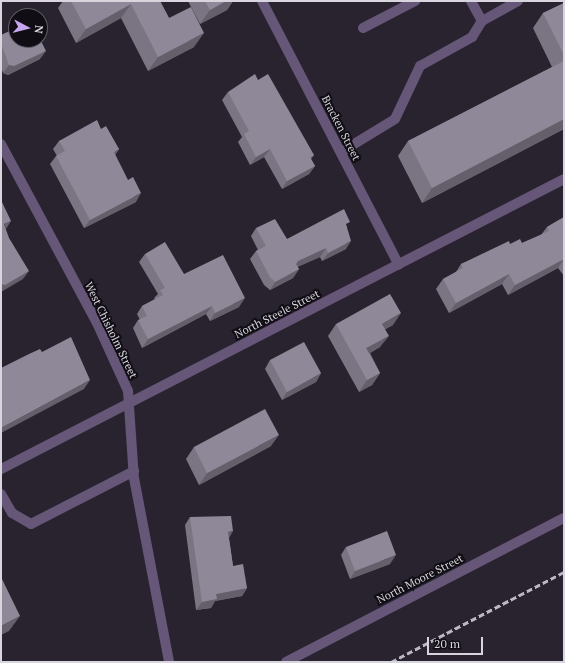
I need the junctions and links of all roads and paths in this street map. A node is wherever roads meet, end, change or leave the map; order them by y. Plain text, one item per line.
1 (262, 1) edge
2 (415, 1) edge
3 (471, 1) edge
4 (518, 1) edge
5 (482, 21) junction
6 (363, 28) dead end
7 (1, 144) edge
8 (341, 152) junction
9 (564, 179) edge
10 (399, 265) junction
11 (128, 404) junction
12 (1, 469) edge
13 (134, 471) junction
14 (1, 494) edge
15 (564, 518) edge
16 (169, 662) edge
17 (286, 662) edge

1 - 8 street, Bracken Street
2 - 6 street
3 - 5 street
4 - 5 street
5 - 8 street
7 - 11 street, West Chisholm Street
8 - 10 street, Bracken Street
9 - 10 street, North Steele Street
10 - 11 street, North Steele Street
11 - 12 street, North Steele Street
11 - 13 street, West Chisholm Street
13 - 14 street
13 - 16 street, West Chisholm Street
15 - 17 street, North Moore Street

